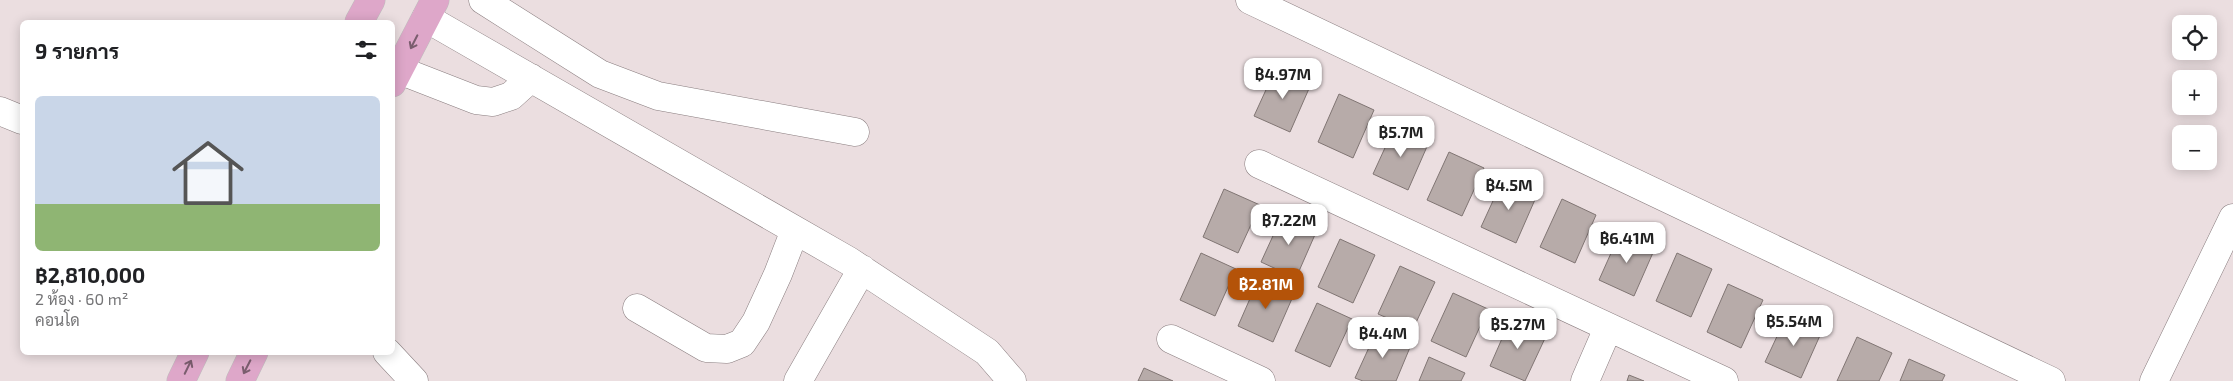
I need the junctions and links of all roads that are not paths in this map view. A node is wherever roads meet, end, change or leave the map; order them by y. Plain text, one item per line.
1 (371, 0) edge
2 (483, 0) edge
3 (1250, 0) edge
4 (431, 9) edge
5 (360, 20) edge
6 (396, 76) edge
7 (531, 78) junction
8 (0, 111) edge
9 (20, 119) edge
10 (855, 132) dead end
11 (1259, 164) dead end
12 (2233, 218) edge
13 (795, 230) junction
14 (862, 269) junction
15 (637, 308) dead end
16 (1608, 328) junction
17 (1171, 338) dead end
18 (194, 355) edge
19 (253, 355) edge
20 (390, 355) edge
21 (181, 381) edge
22 (240, 381) edge
23 (414, 381) edge
24 (798, 381) edge
25 (1012, 381) edge
26 (1261, 381) edge
27 (1585, 381) edge
28 (1724, 381) edge
29 (2051, 381) edge
30 (2154, 381) edge

1 - 5 main road
2 - 10 street
3 - 29 street
4 -> 6 main road
4 - 7 street
6 - 7 street
7 - 13 street
8 - 9 street
11 - 16 street
12 - 30 street
13 - 14 street
13 - 15 street
14 - 24 street
14 - 25 street
16 - 27 street
16 - 28 street
17 - 26 street
21 -> 18 main road
19 -> 22 main road
20 - 23 street

